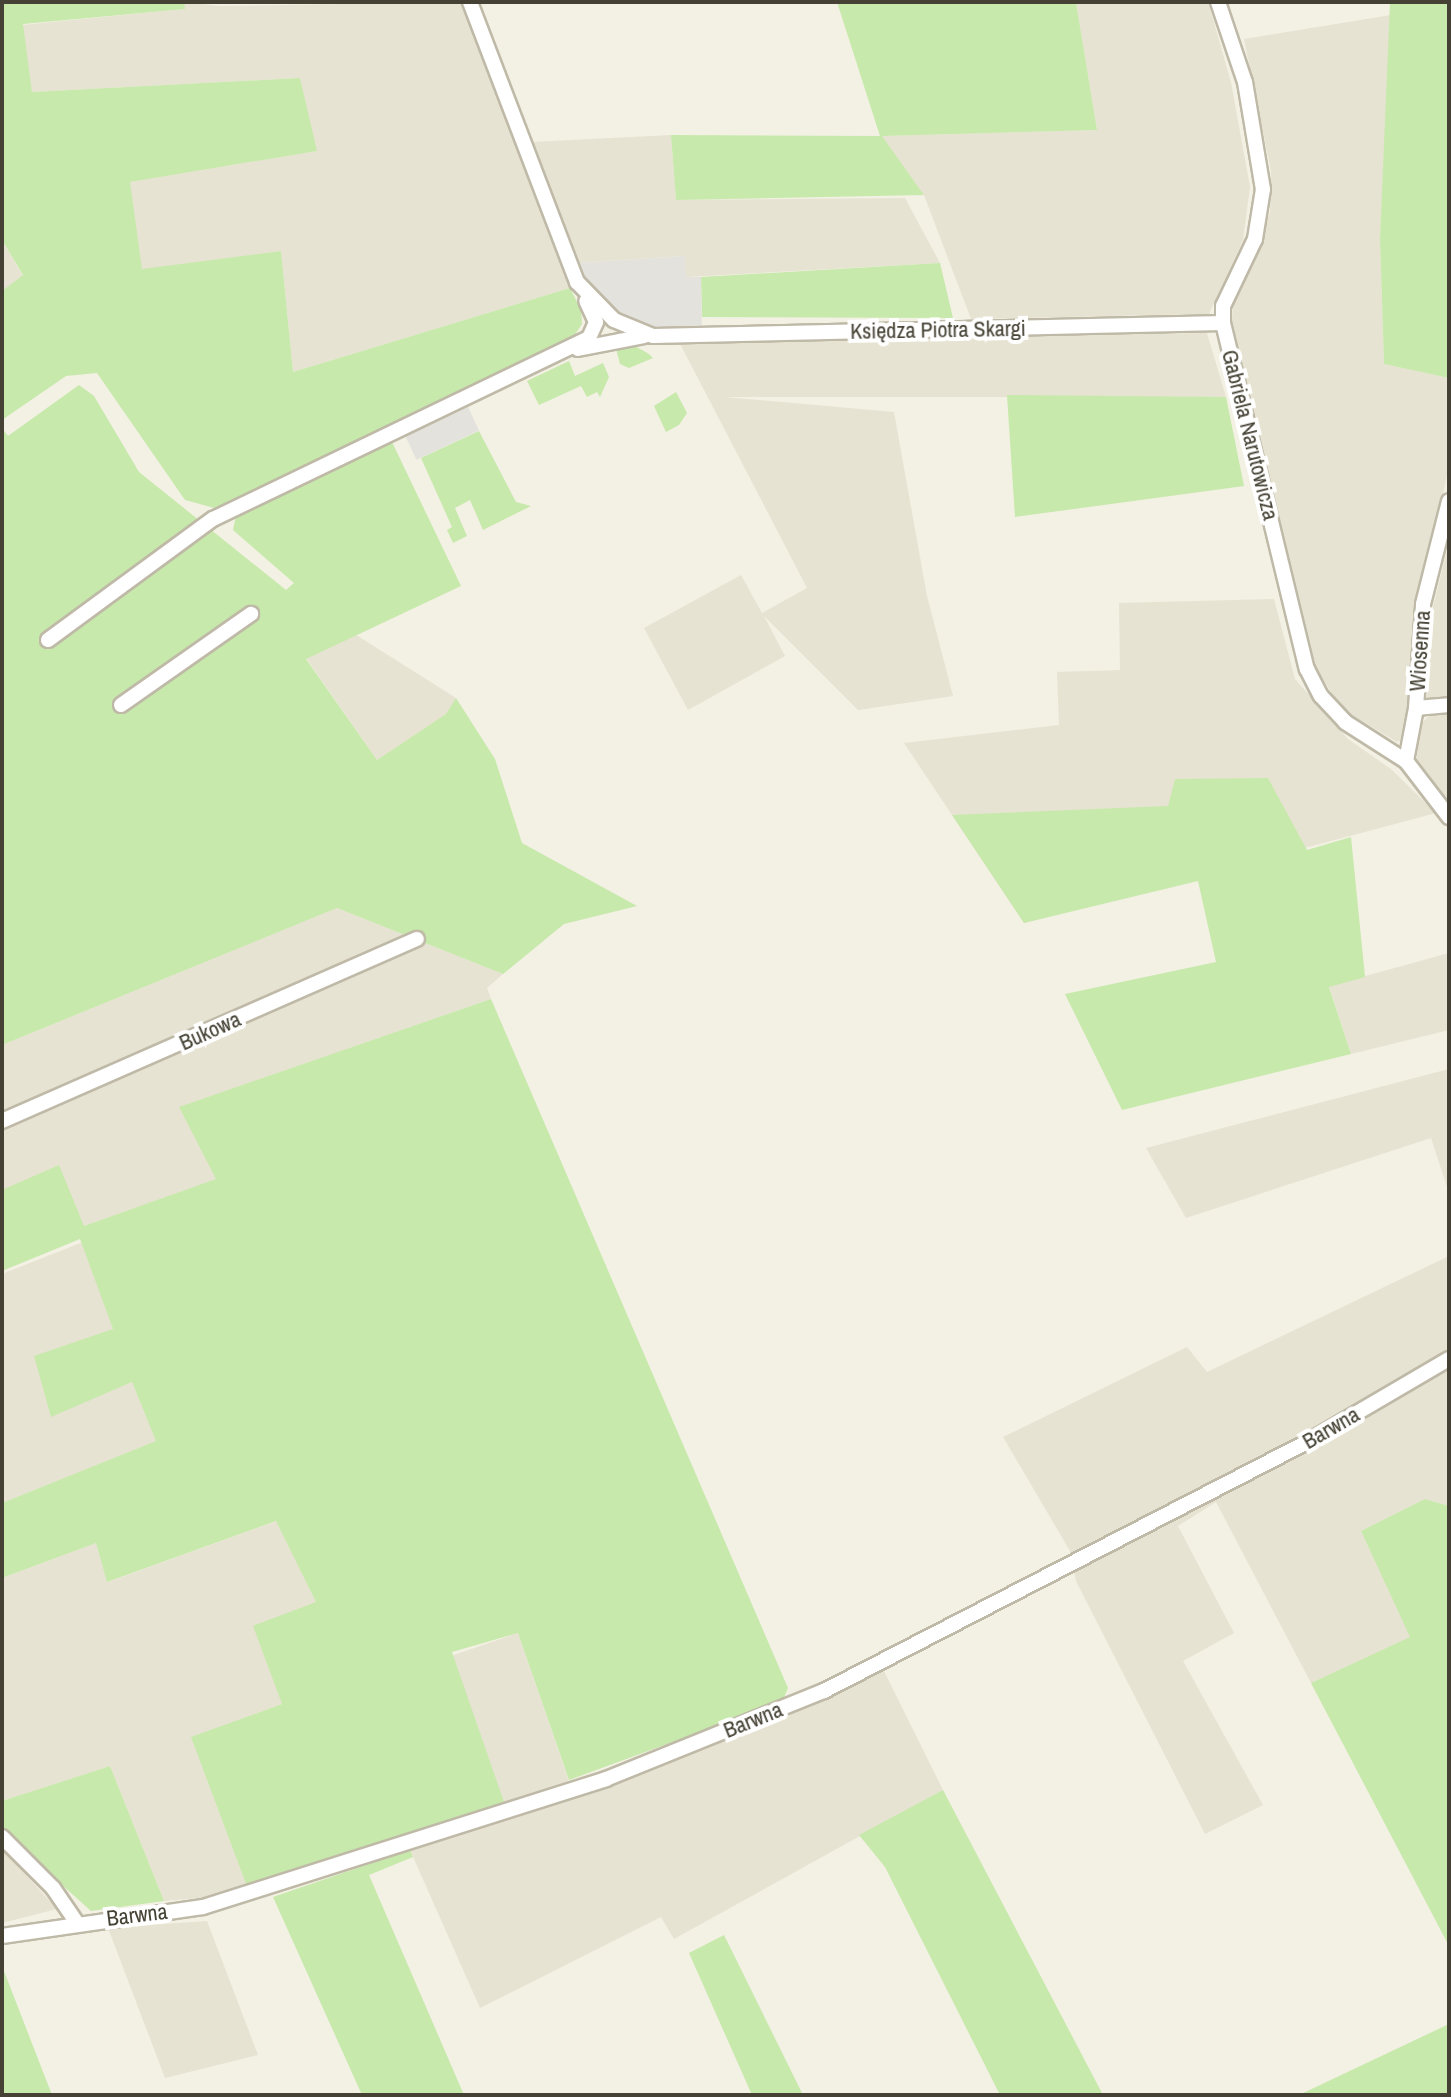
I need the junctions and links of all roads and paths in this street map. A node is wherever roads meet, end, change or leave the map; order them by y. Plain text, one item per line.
1 (470, 2) edge
2 (1218, 2) edge
3 (577, 282) junction
4 (1223, 323) junction
5 (653, 336) junction
6 (555, 356) junction
7 (1449, 501) edge
8 (251, 614) dead end
9 (48, 640) dead end
10 (121, 705) dead end
11 (1449, 705) edge
12 (1416, 708) junction
13 (1406, 761) junction
14 (1449, 817) edge
15 (417, 939) dead end
16 (2, 1121) edge
17 (1449, 1359) edge
18 (2, 1837) edge
19 (77, 1923) junction
20 (2, 1936) edge

1 - 3 street, Księdza Piotra Skargi
2 - 4 street, Gabriela Narutowicza
3 - 5 street, Księdza Piotra Skargi
3 - 6 street, Księdza Piotra Skargi
4 - 5 street, Księdza Piotra Skargi
4 - 13 street, Gabriela Narutowicza
5 - 6 street, Księdza Piotra Skargi
6 - 9 street, Księdza Piotra Skargi
7 - 12 street, Wiosenna
8 - 10 street
11 - 12 street, Wiosenna
12 - 13 street, Wiosenna
13 - 14 street, Gabriela Narutowicza
15 - 16 street, Bukowa
17 - 19 street, Barwna
18 - 19 street
19 - 20 street, Barwna

